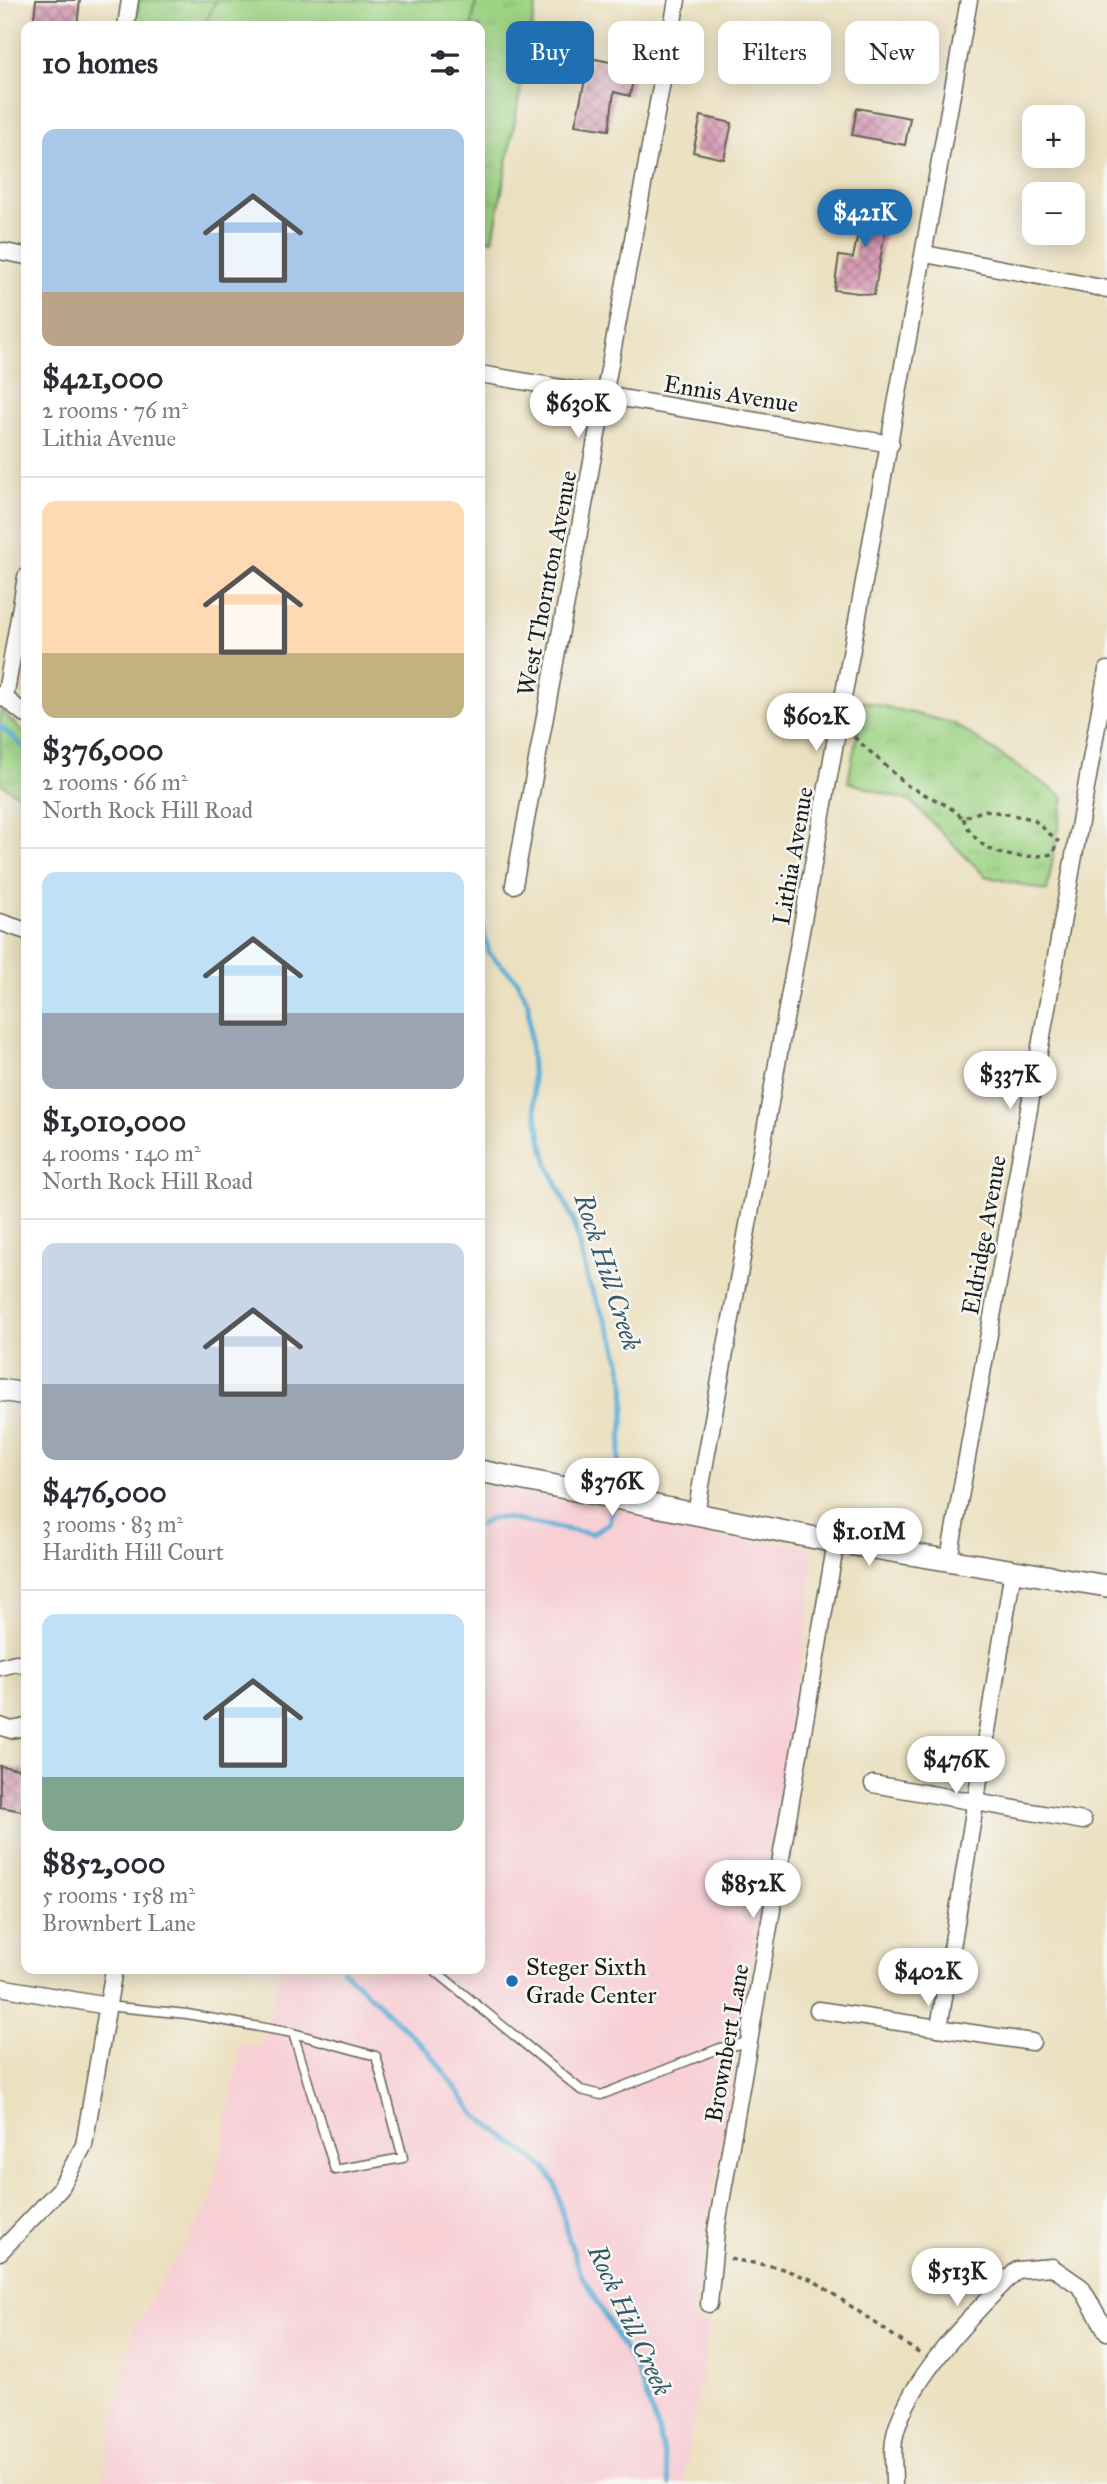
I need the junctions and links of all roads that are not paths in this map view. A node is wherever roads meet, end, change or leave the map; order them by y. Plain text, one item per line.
1 (130, 0) edge
2 (677, 0) edge
3 (969, 0) edge
4 (126, 21) edge
5 (0, 251) edge
6 (925, 254) junction
7 (21, 256) edge
8 (1107, 289) edge
9 (485, 375) edge
10 (605, 396) junction
11 (891, 444) junction
12 (21, 601) edge
13 (1107, 670) edge
14 (2, 696) edge
15 (21, 711) edge
16 (514, 885) dead end
17 (0, 922) edge
18 (21, 929) edge
19 (0, 1390) edge
20 (21, 1394) edge
21 (485, 1472) edge
22 (696, 1513) junction
23 (836, 1542) junction
24 (949, 1559) junction
25 (1013, 1570) junction
26 (1107, 1586) edge
27 (21, 1664) edge
28 (0, 1667) edge
29 (0, 1726) edge
30 (21, 1728) edge
31 (873, 1784) dead end
32 (973, 1803) junction
33 (1083, 1821) dead end
34 (113, 1974) edge
35 (439, 1974) edge
36 (0, 1987) edge
37 (107, 2006) junction
38 (818, 2010) dead end
39 (939, 2028) junction
40 (293, 2033) junction
41 (750, 2042) junction
42 (1032, 2042) dead end
43 (0, 2252) edge
44 (709, 2304) dead end
45 (1102, 2312) edge
46 (1107, 2332) edge
47 (894, 2484) edge

1 - 4 street
2 - 10 street, West Thornton Avenue
3 - 6 street, Lithia Avenue
5 - 7 street
6 - 8 street
6 - 11 street, Lithia Avenue
9 - 10 street, Ennis Avenue
10 - 11 street, Ennis Avenue
10 - 16 street, West Thornton Avenue
11 - 22 street, Lithia Avenue
12 - 14 street
13 - 24 street, Eldridge Avenue
14 - 15 street
17 - 18 street
19 - 20 street
21 - 22 street
22 - 23 street
23 - 24 street
23 - 41 street, Brownbert Lane
24 - 25 street
25 - 26 street
25 - 32 street
27 - 28 street
29 - 30 street
31 - 32 street
32 - 33 street
32 - 39 street
34 - 37 street
35 - 41 lane
36 - 37 street
37 - 40 lane
37 - 43 street
38 - 39 street
39 - 42 street
40 - 40 lane
41 - 44 street, Brownbert Lane
45 - 46 street
45 - 47 street

